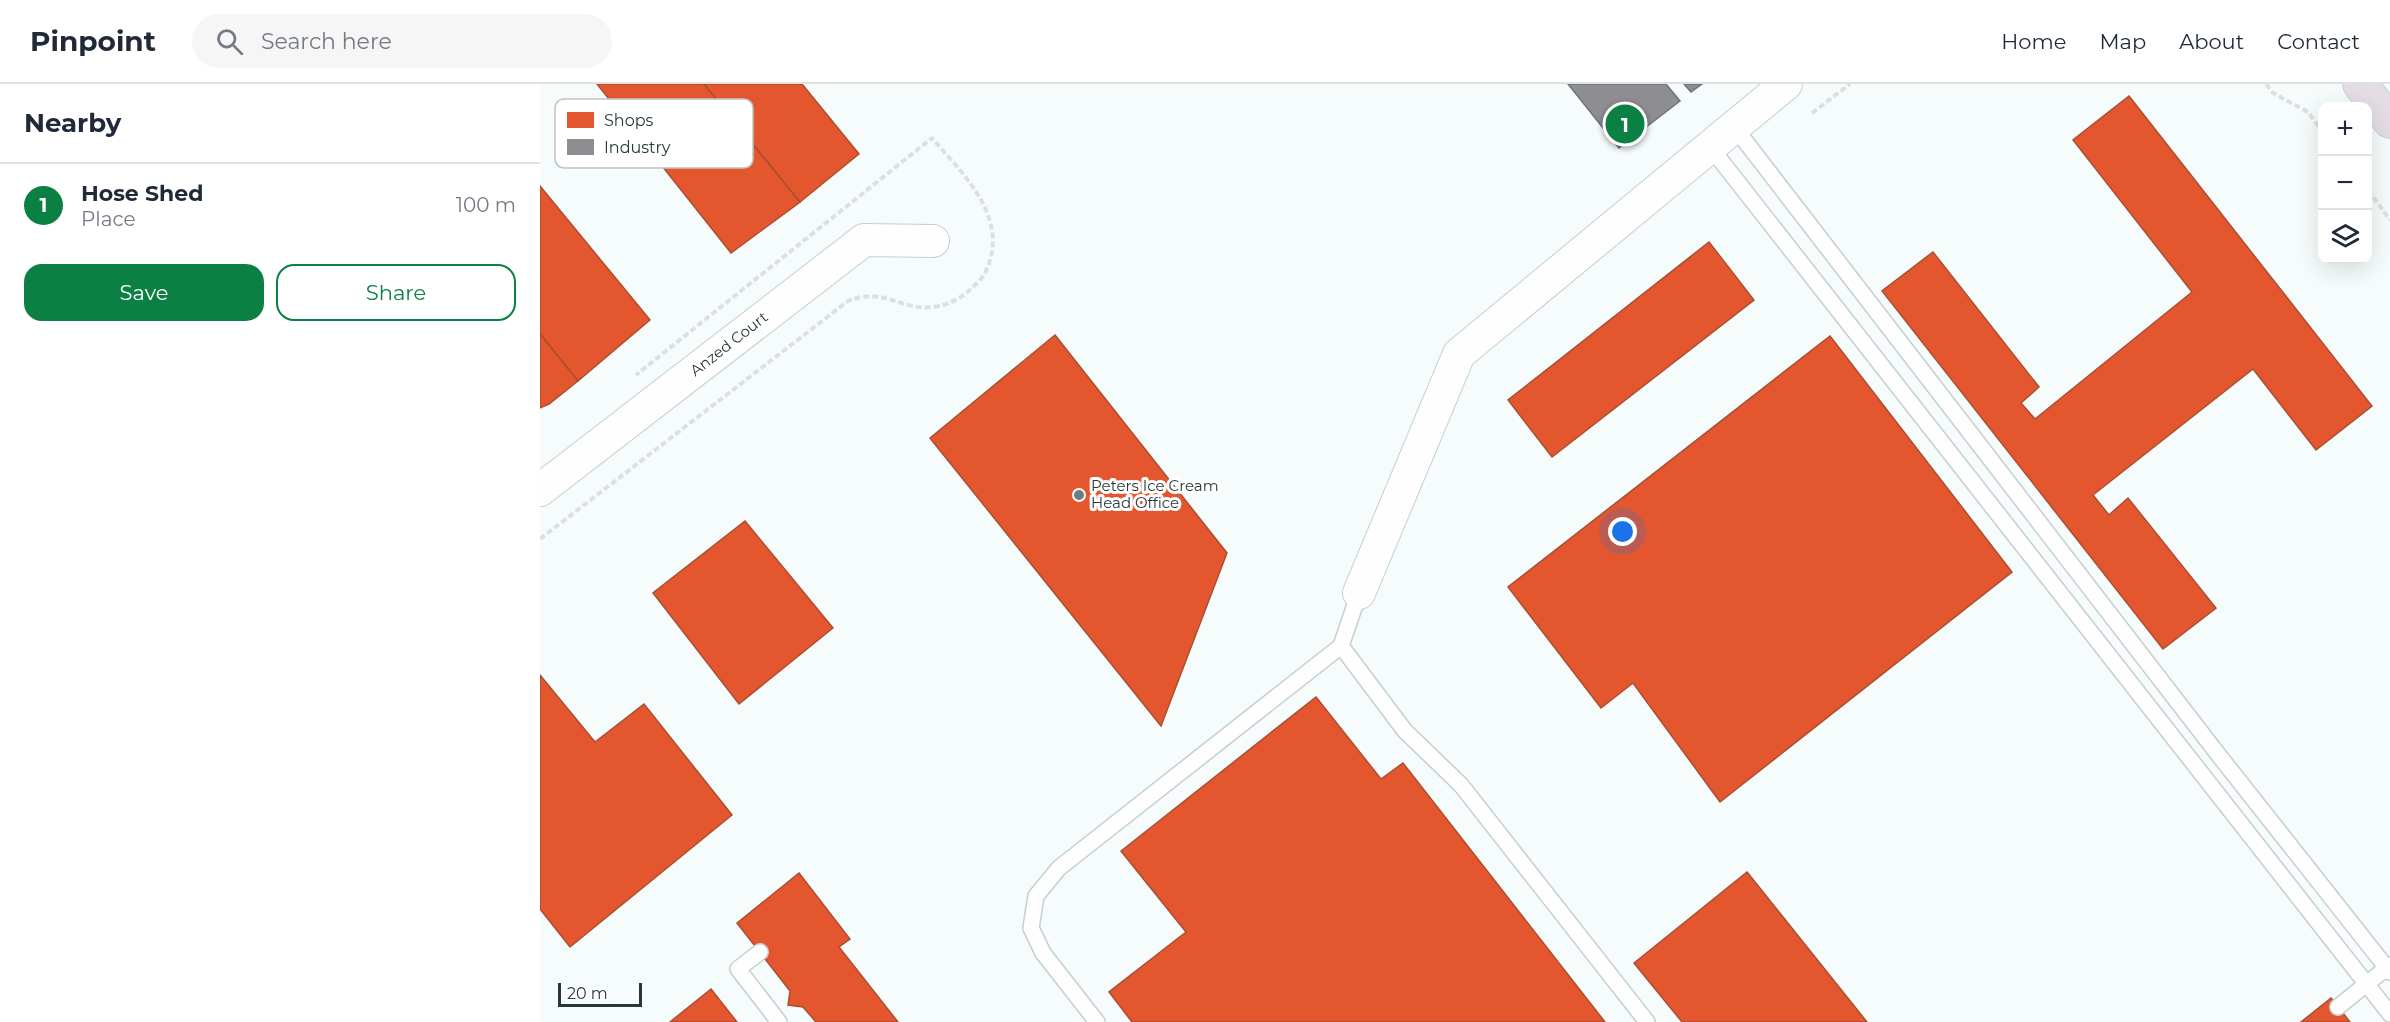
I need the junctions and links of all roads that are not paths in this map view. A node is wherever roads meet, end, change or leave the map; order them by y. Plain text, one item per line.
1 (1786, 84) edge
2 (2360, 84) edge
3 (2390, 121) edge
4 (1735, 128) junction
5 (1711, 148) junction
6 (933, 241) dead end
7 (540, 490) edge
8 (1359, 593) joint
9 (1341, 646) junction
10 (760, 952) dead end
11 (2389, 968) edge
12 (2367, 984) junction
13 (2338, 1007) dead end
14 (2390, 1014) edge
15 (779, 1022) edge
16 (1097, 1022) edge
17 (1647, 1022) edge

1 - 4 street
2 - 3 highway
4 - 5 street
4 - 11 lane
5 - 8 street
5 - 12 lane
6 - 7 street, Anzed Court
8 - 9 lane
9 - 16 lane
9 - 17 lane
10 - 15 lane
11 - 12 lane
12 - 13 lane
12 - 14 lane

